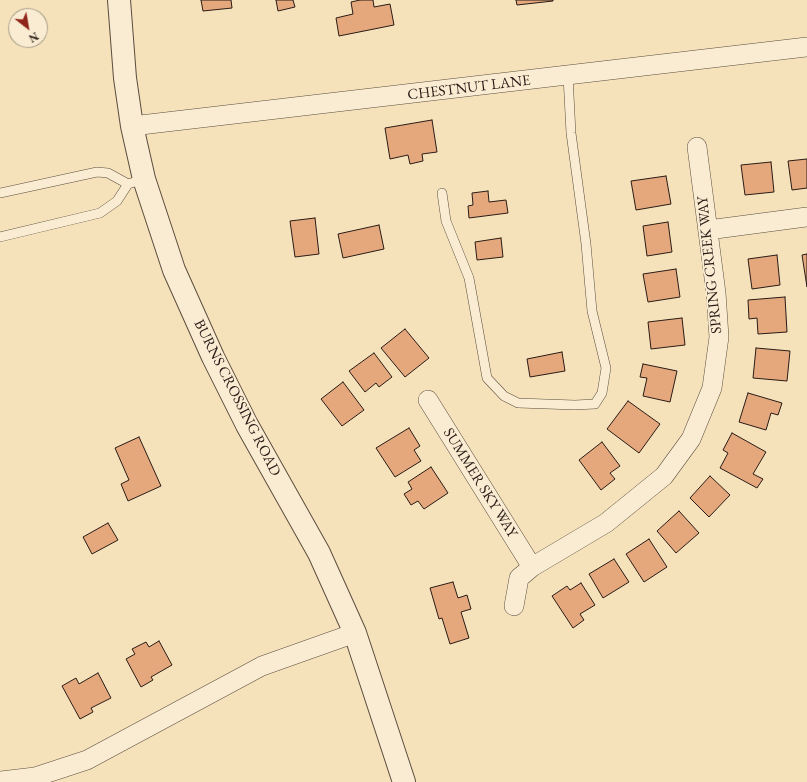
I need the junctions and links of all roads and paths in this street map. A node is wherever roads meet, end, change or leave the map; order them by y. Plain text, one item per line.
1 (119, 0) edge
2 (807, 47) edge
3 (568, 76) junction
4 (132, 126) junction
5 (697, 147) dead end
6 (136, 182) junction
7 (0, 193) edge
8 (442, 193) dead end
9 (807, 217) edge
10 (708, 230) junction
11 (0, 237) edge
12 (428, 400) dead end
13 (532, 567) junction
14 (514, 606) dead end
15 (355, 633) junction
16 (0, 781) edge
17 (404, 782) edge

1 - 4 street, BURNS CROSSING ROAD
2 - 3 street, CHESTNUT LANE
3 - 4 street, CHESTNUT LANE
3 - 8 lane
4 - 6 street, BURNS CROSSING ROAD
5 - 10 street, SPRING CREEK WAY
6 - 7 lane
6 - 11 lane
6 - 15 street, BURNS CROSSING ROAD
9 - 10 street
10 - 13 street, SPRING CREEK WAY
12 - 13 street, SUMMER SKY WAY
13 - 14 street, SPRING CREEK WAY
15 - 16 street
15 - 17 street, BURNS CROSSING ROAD

